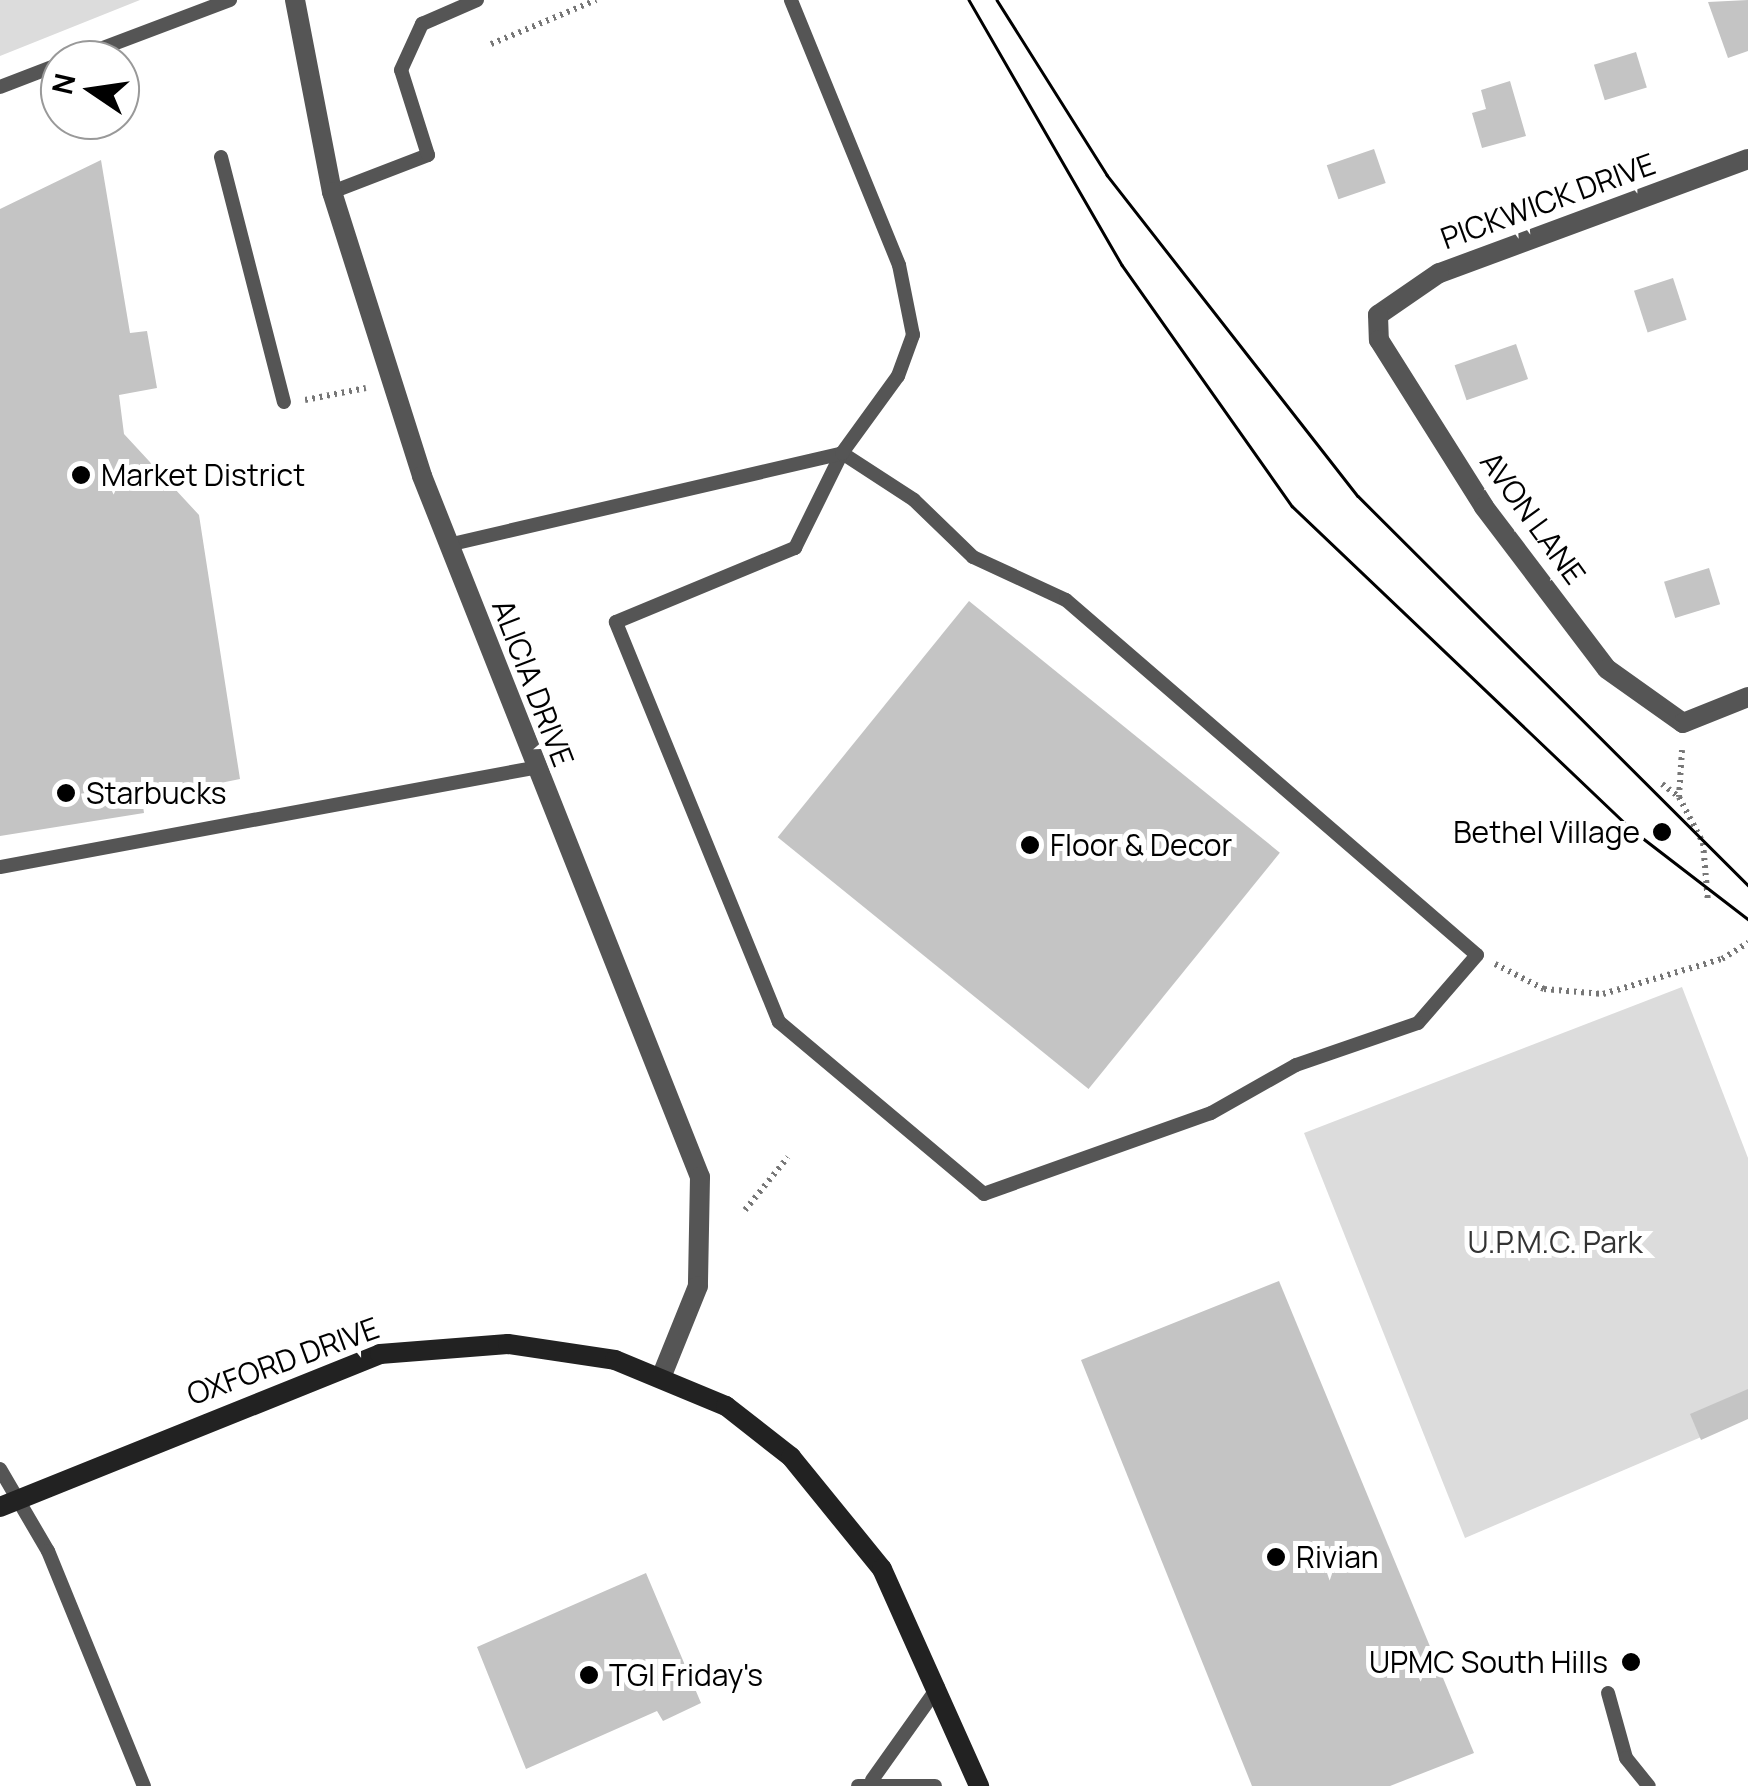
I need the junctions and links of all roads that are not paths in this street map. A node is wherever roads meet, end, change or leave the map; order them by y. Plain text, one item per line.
1 (230, 0) edge
2 (295, 0) edge
3 (477, 0) edge
4 (790, 0) edge
5 (124, 40) edge
6 (40, 72) edge
7 (0, 87) edge
8 (221, 157) dead end
9 (1748, 159) edge
10 (332, 192) junction
11 (1378, 315) joint
12 (284, 402) dead end
13 (842, 453) junction
14 (448, 545) junction
15 (1748, 697) edge
16 (533, 768) junction
17 (0, 867) edge
18 (662, 1374) junction
19 (0, 1469) edge
20 (8, 1503) edge
21 (938, 1688) junction
22 (1608, 1693) dead end
23 (865, 1783) edge
24 (144, 1786) edge
25 (936, 1786) edge
26 (978, 1786) edge
27 (1649, 1786) edge

1 - 5 lane
2 - 10 street, ALICIA DRIVE
3 - 10 lane
4 - 13 lane
6 - 7 lane
8 - 12 lane
9 - 11 street, PICKWICK DRIVE
10 - 14 street, ALICIA DRIVE
11 - 15 street, AVON LANE
13 - 13 lane
13 - 14 lane
14 - 16 street, ALICIA DRIVE
16 - 17 lane
16 - 18 street, ALICIA DRIVE
18 - 20 street, OXFORD DRIVE
18 - 21 street, OXFORD DRIVE
19 - 20 lane
20 - 24 lane
21 - 23 lane
21 - 26 street, OXFORD DRIVE
22 - 27 lane
23 - 25 lane

